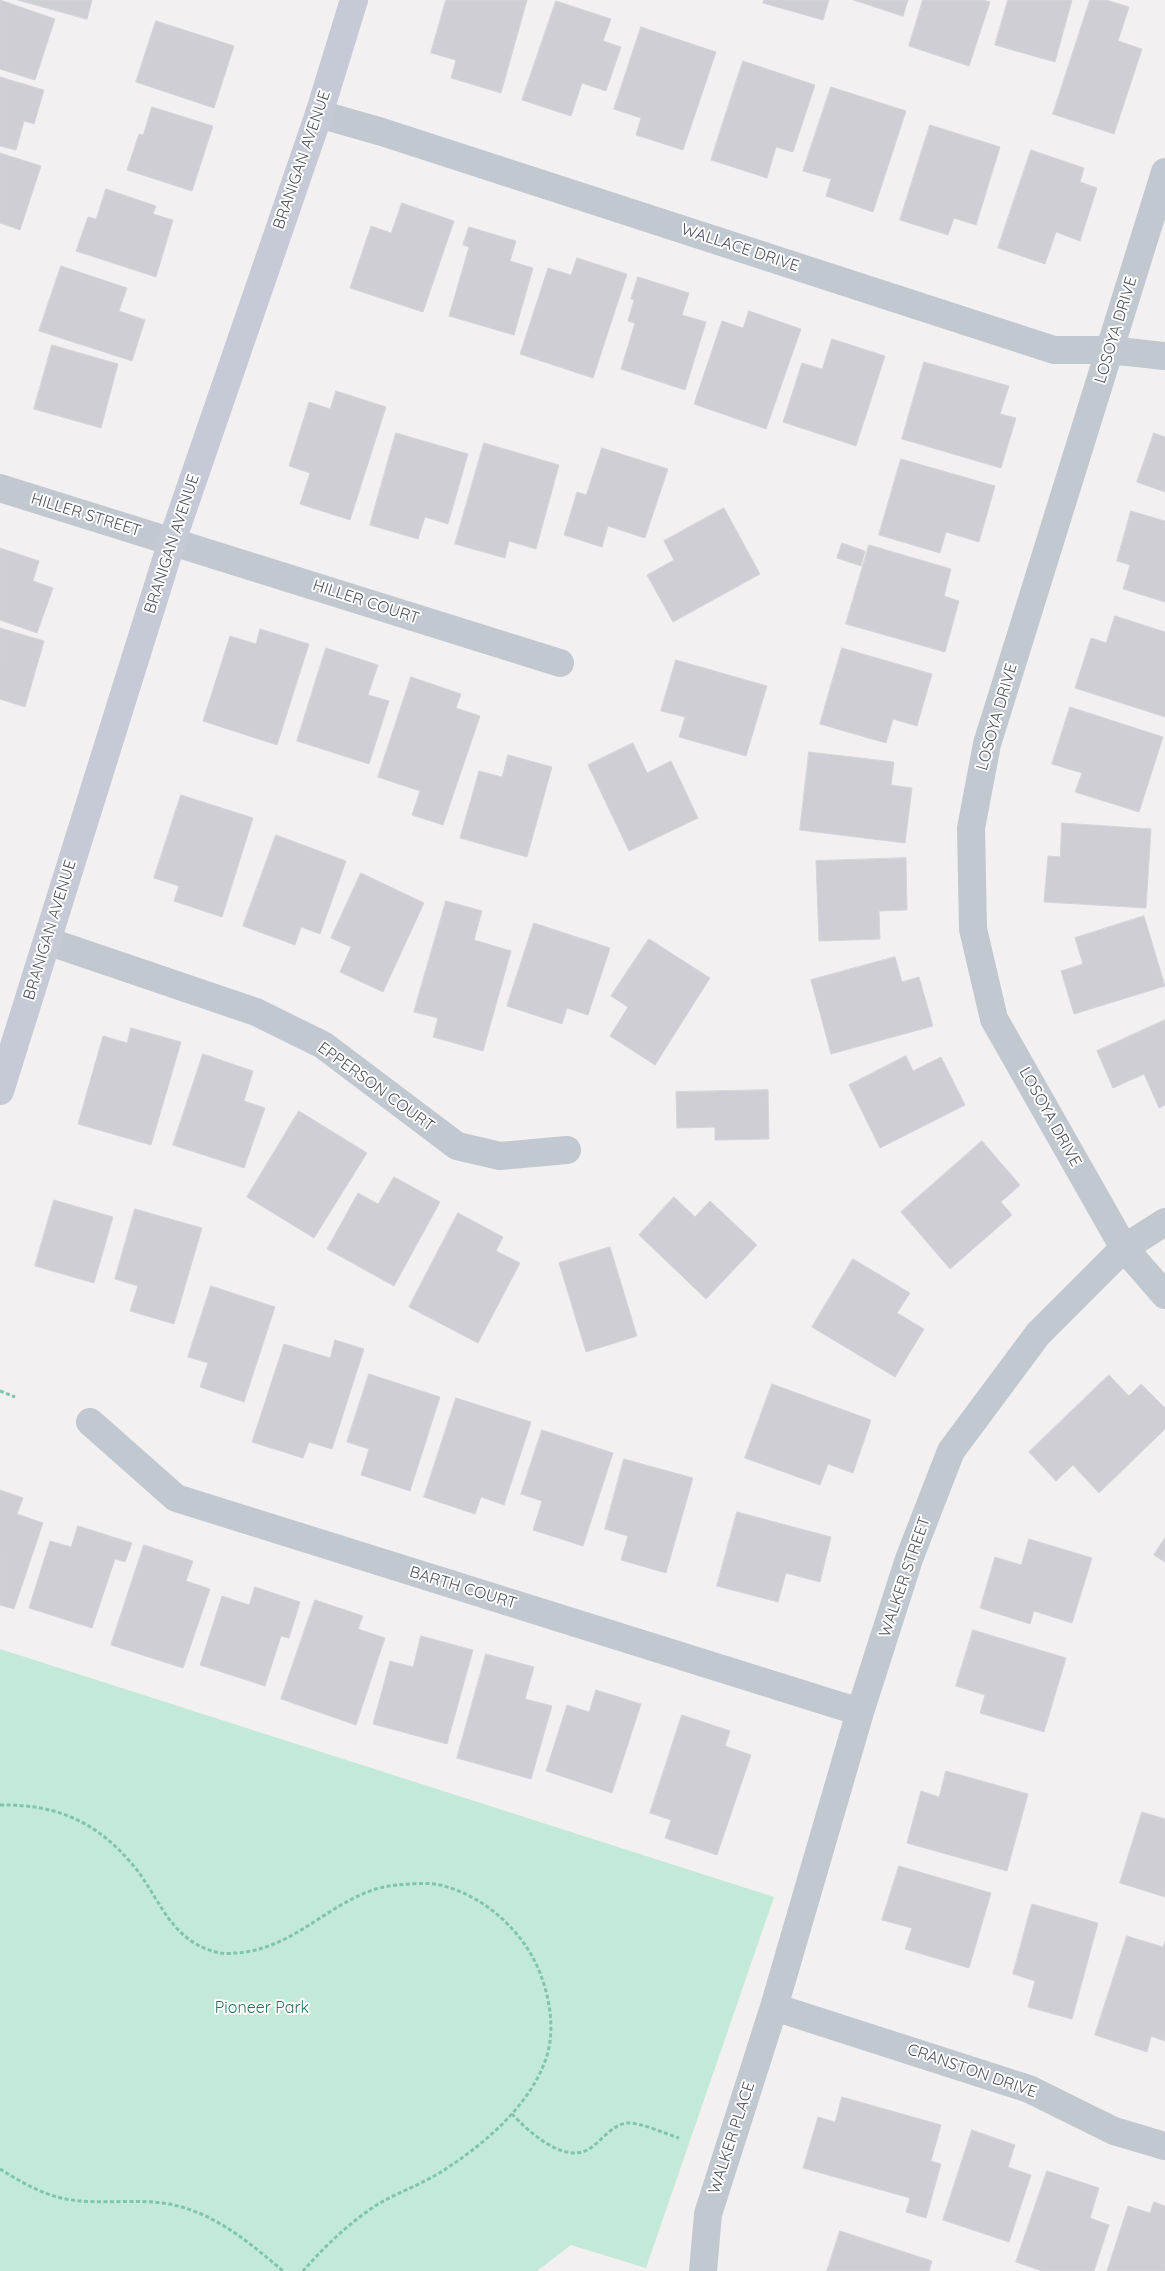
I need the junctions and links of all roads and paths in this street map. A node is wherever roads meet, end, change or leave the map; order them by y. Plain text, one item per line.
1 (354, 0) edge
2 (319, 114) junction
3 (1165, 172) edge
4 (1109, 350) junction
5 (1165, 356) edge
6 (0, 488) edge
7 (172, 541) junction
8 (560, 663) dead end
9 (47, 941) junction
10 (0, 1091) edge
11 (567, 1150) dead end
12 (1165, 1222) edge
13 (1124, 1248) junction
14 (1165, 1295) edge
15 (0, 1391) edge
16 (16, 1397) dead end
17 (90, 1422) dead end
18 (860, 1712) junction
19 (0, 1805) edge
20 (774, 2007) junction
21 (512, 2114) junction
22 (679, 2138) dead end
23 (1165, 2146) edge
24 (0, 2169) edge
25 (283, 2271) edge
26 (303, 2271) edge
27 (703, 2271) edge

1 - 2 street, BRANIGAN AVENUE
2 - 4 street, WALLACE DRIVE
2 - 7 street, BRANIGAN AVENUE
3 - 4 street, LOSOYA DRIVE
4 - 5 street, WALLACE DRIVE
4 - 13 street, LOSOYA DRIVE
6 - 7 street, HILLER STREET
7 - 8 street, HILLER COURT
7 - 9 street, BRANIGAN AVENUE
9 - 10 street, BRANIGAN AVENUE
9 - 11 street, EPPERSON COURT
12 - 13 street, WALKER STREET
13 - 14 street, LOSOYA DRIVE
13 - 18 street, WALKER STREET
15 - 16 path
17 - 18 street, BARTH COURT
18 - 20 street, WALKER STREET
19 - 21 path
20 - 23 street, CRANSTON DRIVE
20 - 27 street, WALKER PLACE
21 - 22 path
21 - 26 path
24 - 25 path

